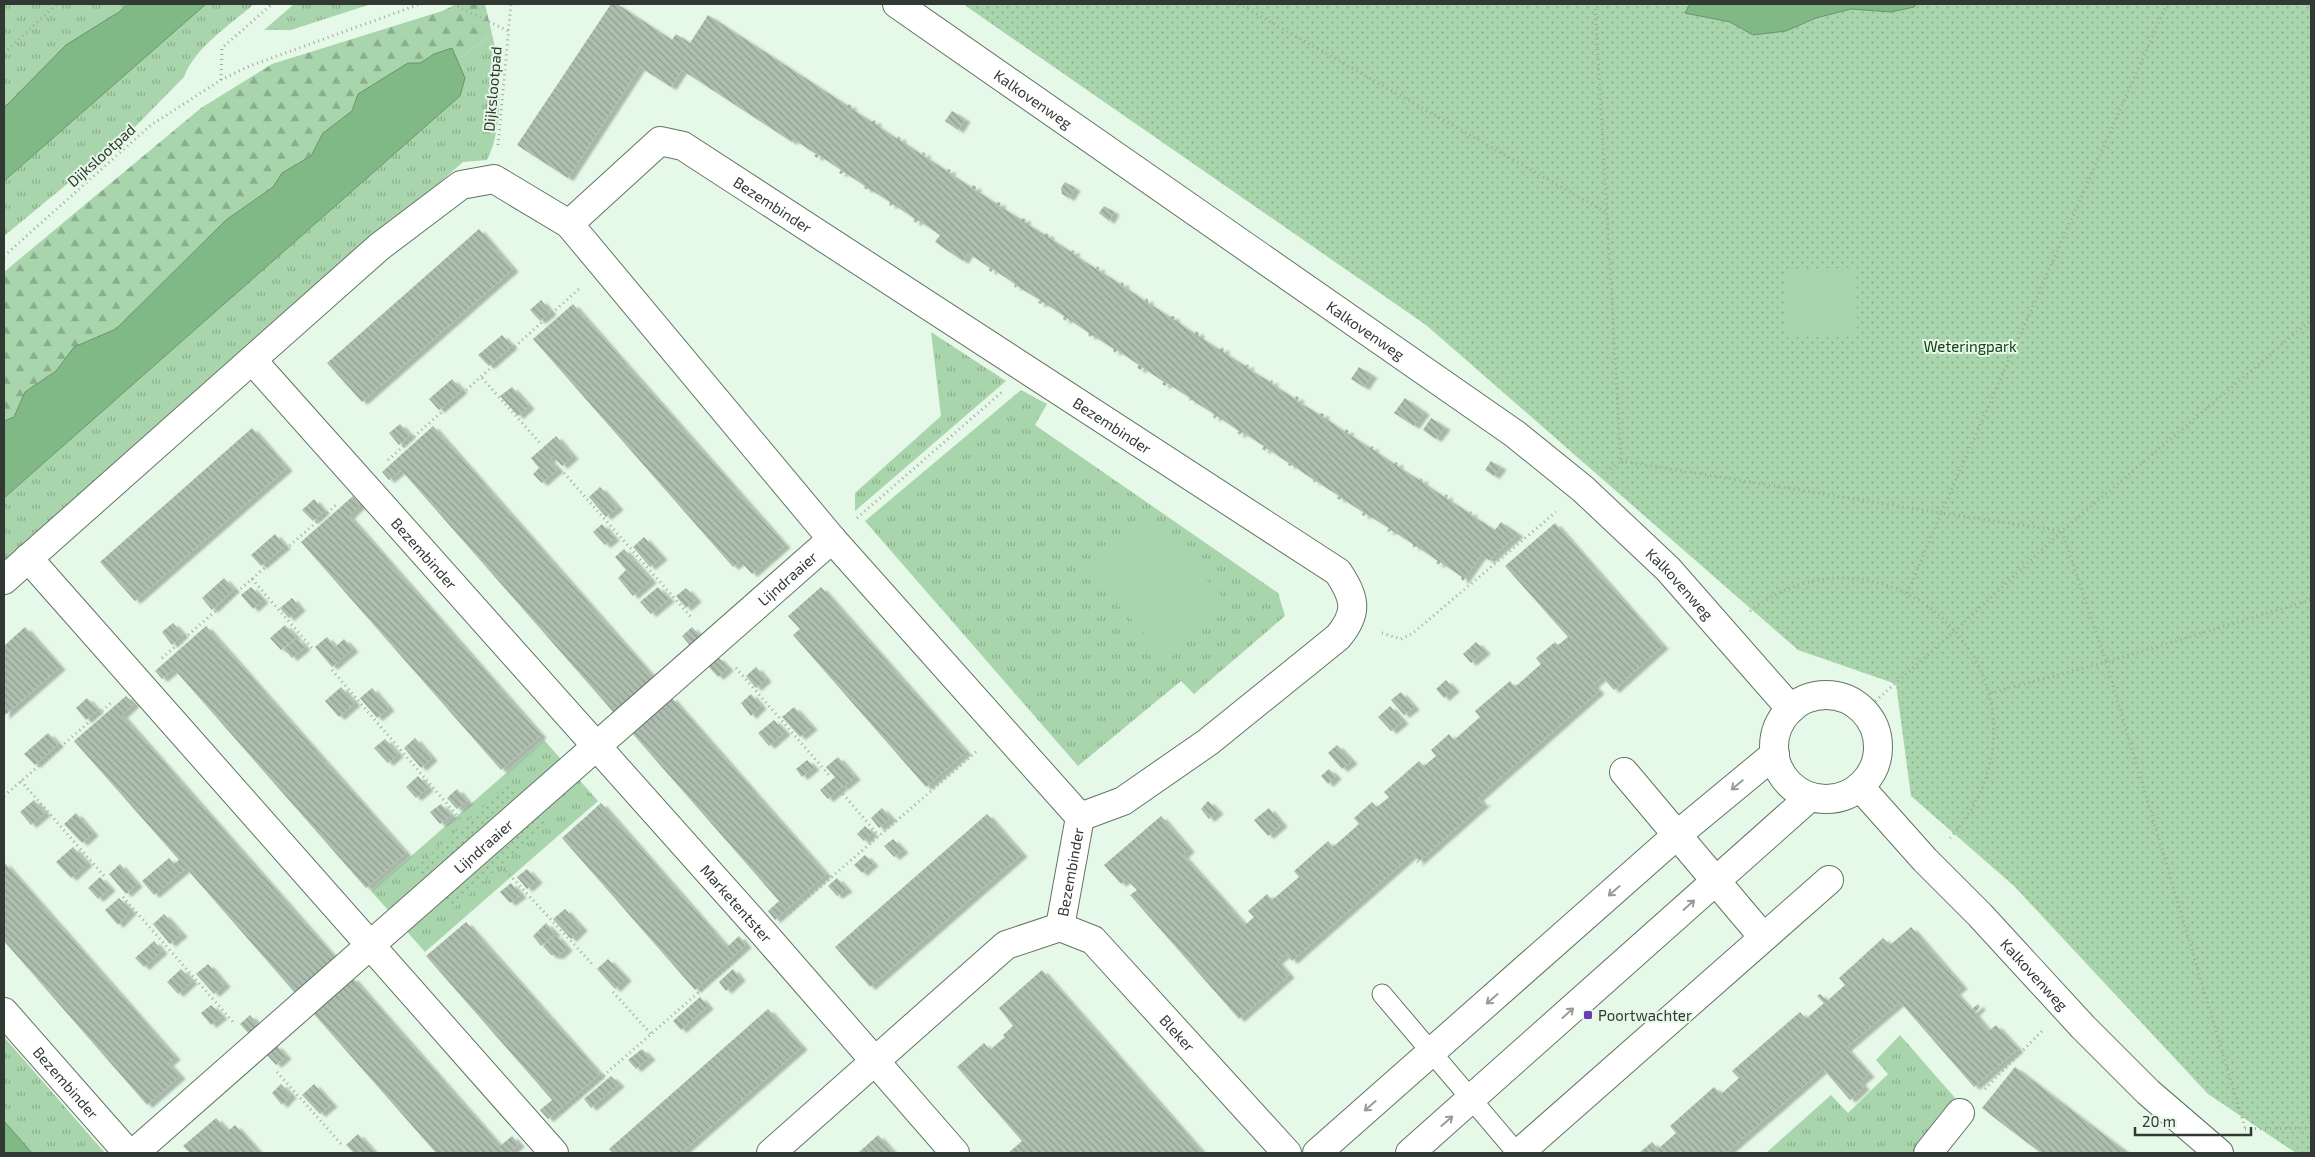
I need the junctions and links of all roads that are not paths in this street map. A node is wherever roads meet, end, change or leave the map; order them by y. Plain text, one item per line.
1 (897, 4) edge
2 (569, 224) junction
3 (252, 360) junction
4 (832, 540) junction
5 (28, 558) junction
6 (4, 580) edge
7 (1791, 709) junction
8 (596, 747) junction
9 (1775, 754) junction
10 (1624, 772) dead end
11 (1860, 787) junction
12 (1810, 797) junction
13 (1080, 816) junction
14 (1677, 835) junction
15 (1829, 880) dead end
16 (1716, 882) junction
17 (1060, 927) junction
18 (1763, 937) junction
19 (370, 946) junction
20 (1382, 994) dead end
21 (4, 1012) edge
22 (1430, 1053) junction
23 (875, 1061) junction
24 (1471, 1101) junction
25 (1960, 1113) road end
26 (545, 1144) edge
27 (128, 1153) edge
28 (134, 1153) edge
29 (771, 1153) edge
30 (955, 1153) edge
31 (1287, 1153) edge
32 (1317, 1153) edge
33 (1410, 1153) edge
34 (1518, 1153) edge
35 (1928, 1153) edge
36 (2219, 1153) edge

1 - 7 street, Kalkovenweg
2 - 3 street, Bezembinder
2 - 4 street, Bezembinder
2 - 13 street, Bezembinder
3 - 5 street
3 - 8 street, Bezembinder
4 - 8 street, Lijndraaier
4 - 13 street, Bezembinder
5 - 6 street
5 - 19 street
7 - 9 street
7 - 11 street
8 - 19 street, Lijndraaier
8 - 23 street, Marketentster
9 - 12 street
9 -> 14 street
10 - 14 street
11 - 12 street
11 - 36 street, Kalkovenweg
12 - 16 street
13 - 17 street, Bezembinder
14 - 16 street
14 -> 22 street
15 - 18 street
16 - 18 street
24 -> 16 street
17 - 23 street
17 - 31 street, Bleker
18 - 34 street
19 - 26 street
19 - 28 street, Lijndraaier
20 - 22 lane
21 - 27 street, Bezembinder
22 - 24 lane
22 -> 32 street
23 - 29 street
23 - 30 street, Marketentster
33 -> 24 street
24 - 34 lane
25 - 35 street

